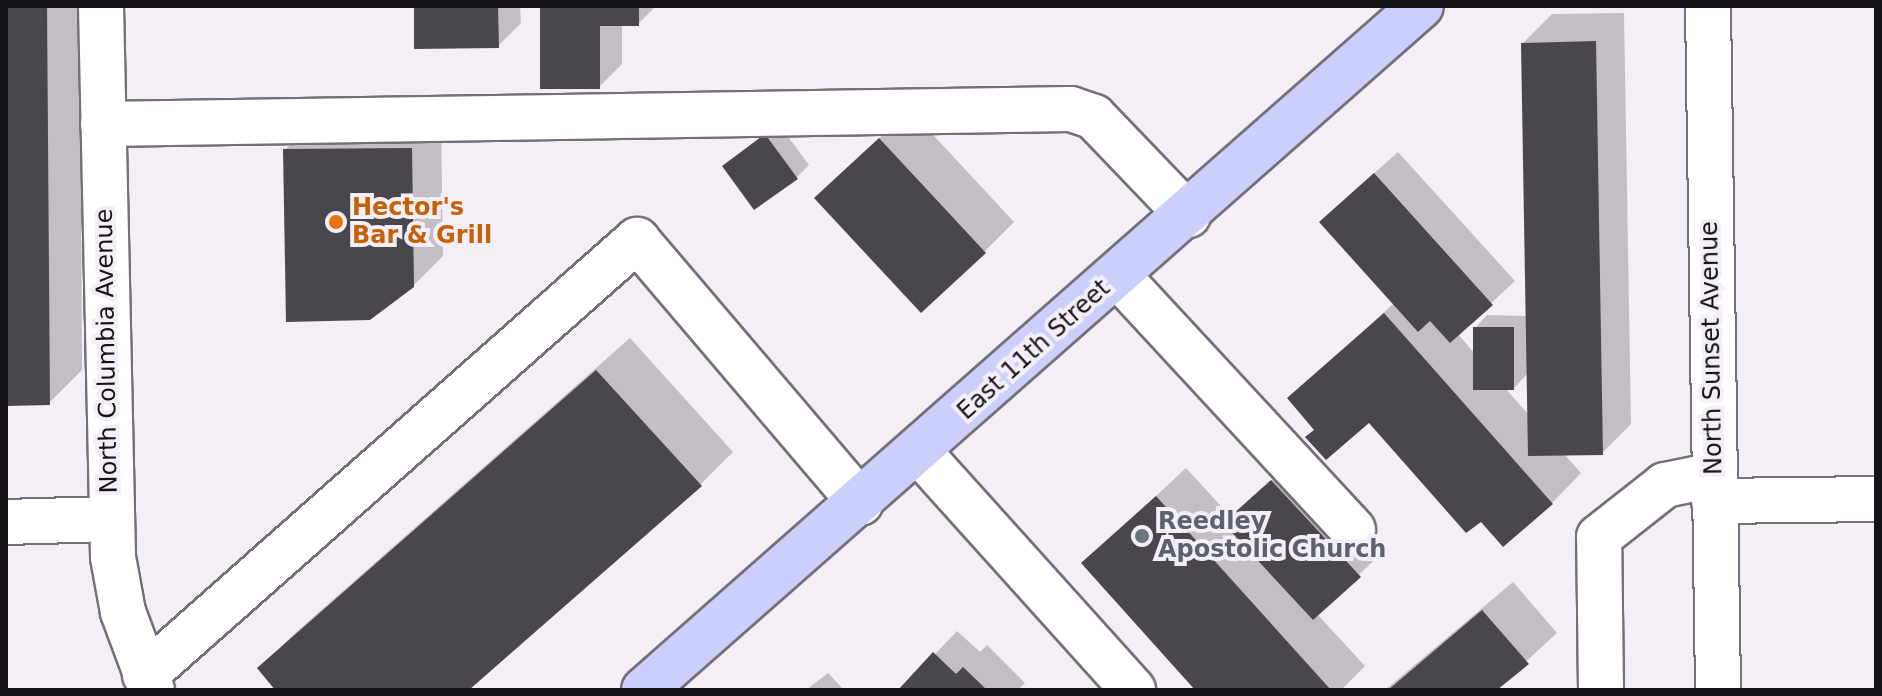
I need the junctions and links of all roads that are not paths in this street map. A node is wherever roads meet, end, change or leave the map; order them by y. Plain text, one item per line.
1 (101, 6) edge
2 (1421, 6) edge
3 (1708, 6) edge
4 (103, 124) junction
5 (1188, 215) junction
6 (1118, 276) junction
7 (919, 452) junction
8 (1714, 488) junction
9 (1876, 499) edge
10 (861, 503) junction
11 (110, 519) junction
12 (6, 522) edge
13 (1353, 530) dead end
14 (148, 683) edge
15 (644, 690) edge
16 (1133, 690) edge
17 (1601, 690) edge
18 (1718, 690) edge

1 - 4 street, North Columbia Avenue
2 - 5 main road, East 11th Street
3 - 8 street, North Sunset Avenue
4 - 5 street
4 - 11 street, North Columbia Avenue
5 - 6 main road, East 11th Street
6 - 7 main road, East 11th Street
6 - 13 street
7 - 10 main road, East 11th Street
7 - 16 street
8 - 9 street
8 - 17 street
8 - 18 street, North Sunset Avenue
10 - 14 street
10 - 15 main road, East 11th Street
11 - 12 street
11 - 14 street, North Columbia Avenue

